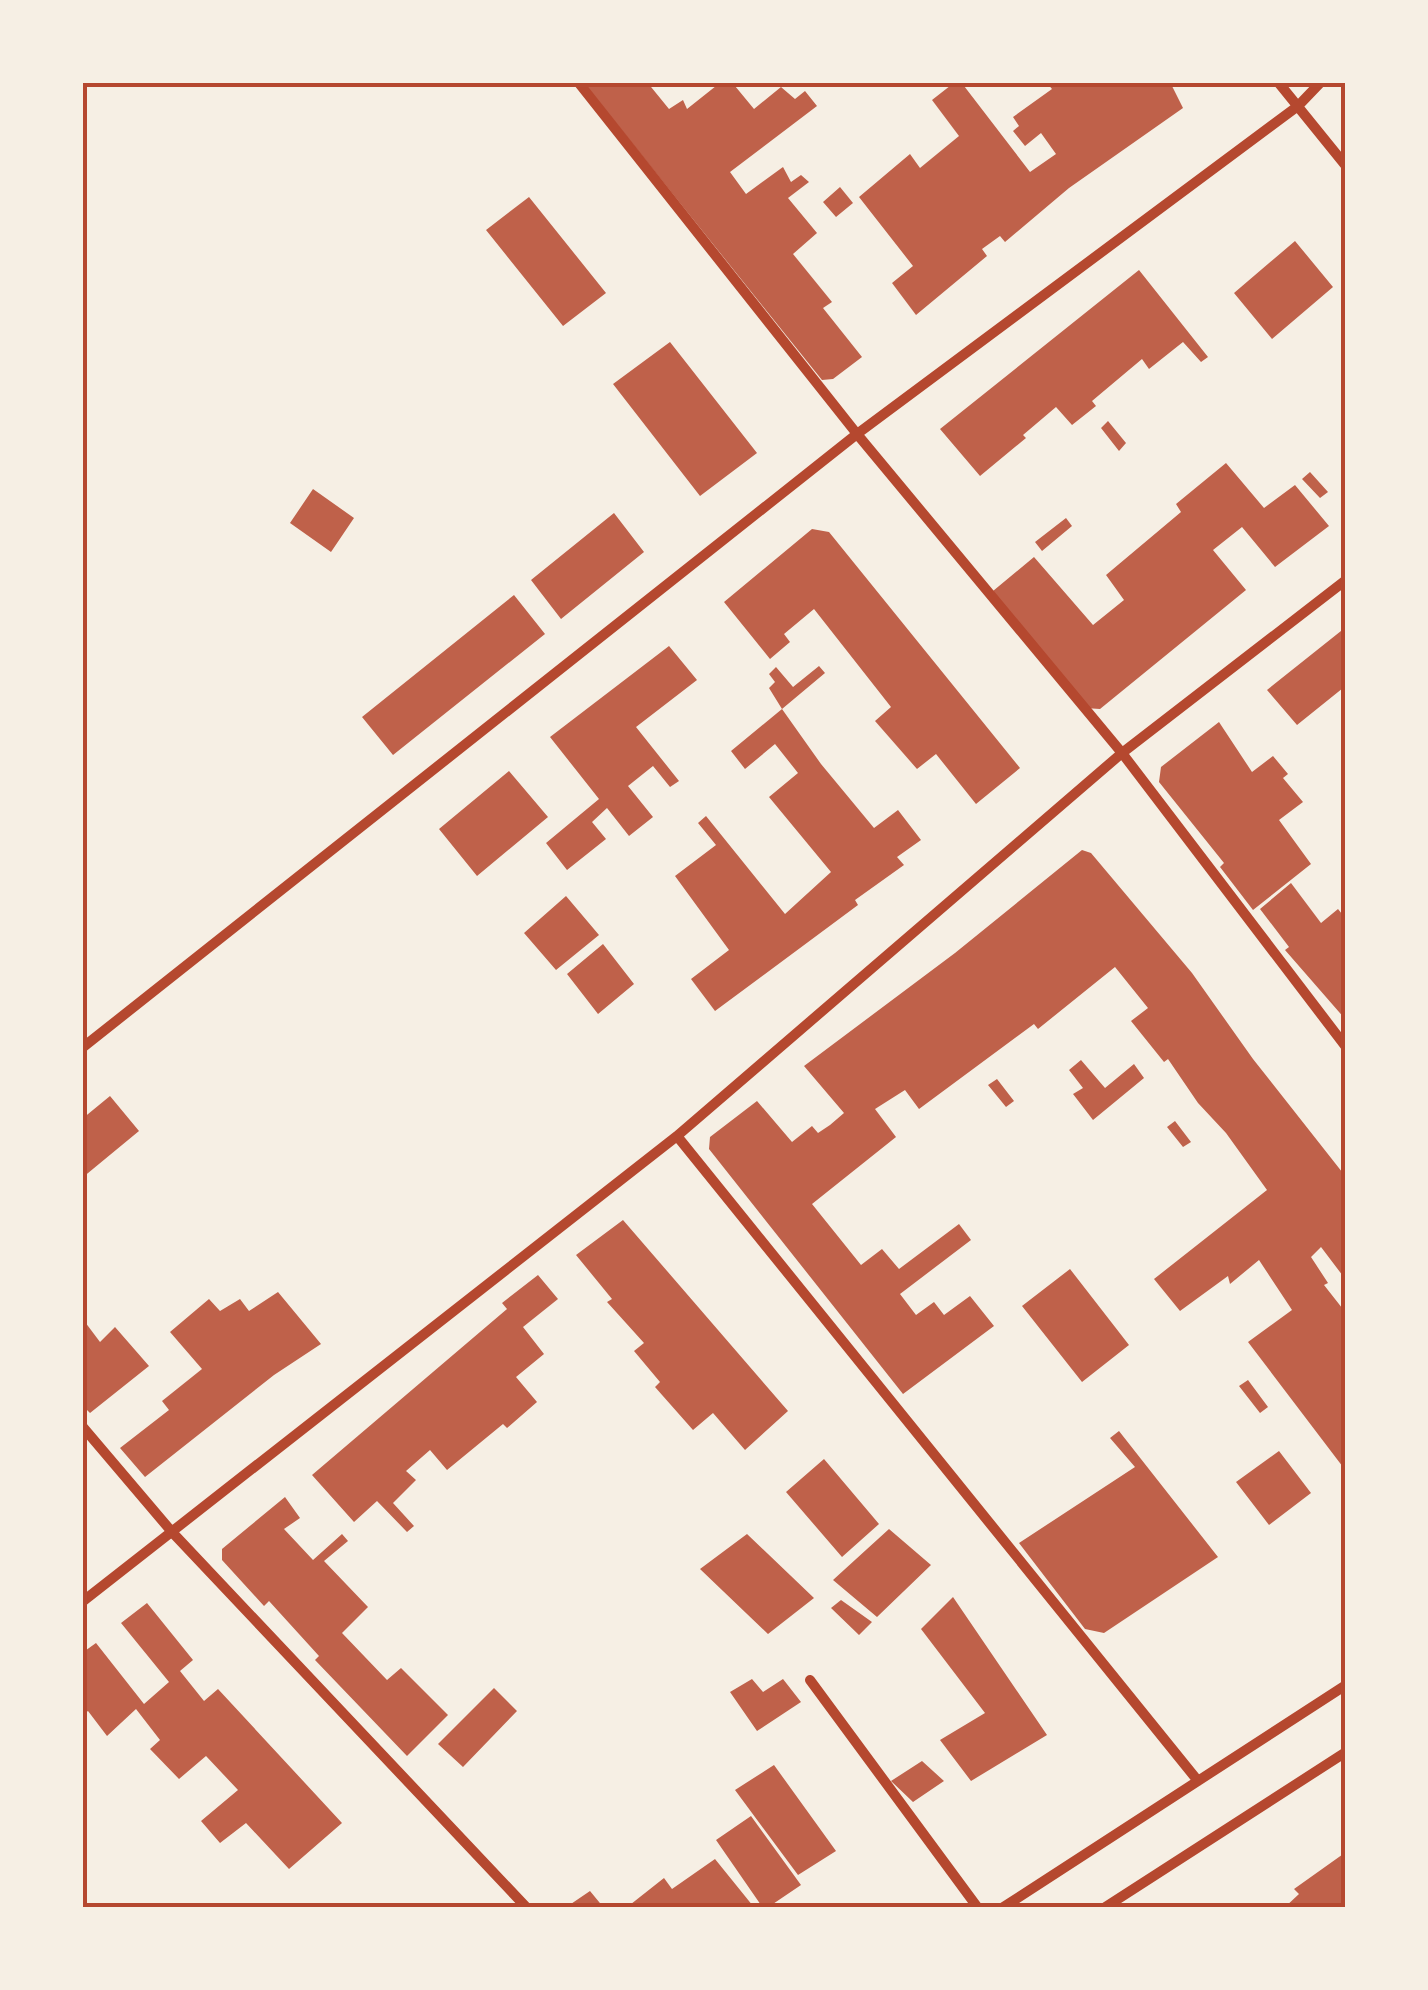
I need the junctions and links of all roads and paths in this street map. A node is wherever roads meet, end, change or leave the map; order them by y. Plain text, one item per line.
1 (578, 82) edge
2 (1278, 82) edge
3 (1321, 82) edge
4 (1298, 106) junction
5 (1346, 166) edge
6 (857, 434) junction
7 (1346, 580) edge
8 (1122, 753) junction
9 (1346, 1047) edge
10 (82, 1048) edge
11 (677, 1136) junction
12 (82, 1426) edge
13 (172, 1532) junction
14 (82, 1602) edge
15 (810, 1680) dead end
16 (1346, 1685) edge
17 (1346, 1752) edge
18 (1198, 1781) junction
19 (528, 1908) edge
20 (978, 1908) edge
21 (1002, 1908) edge
22 (1104, 1908) edge

1 - 6 street
2 - 4 street
3 - 4 street
4 - 5 street
4 - 6 street
6 - 8 street
6 - 10 street
7 - 8 street
8 - 9 street
8 - 11 street
11 - 13 street
11 - 18 street
12 - 13 street
13 - 14 street
13 - 19 street
15 - 20 street
16 - 18 street
17 - 22 street
18 - 21 street

